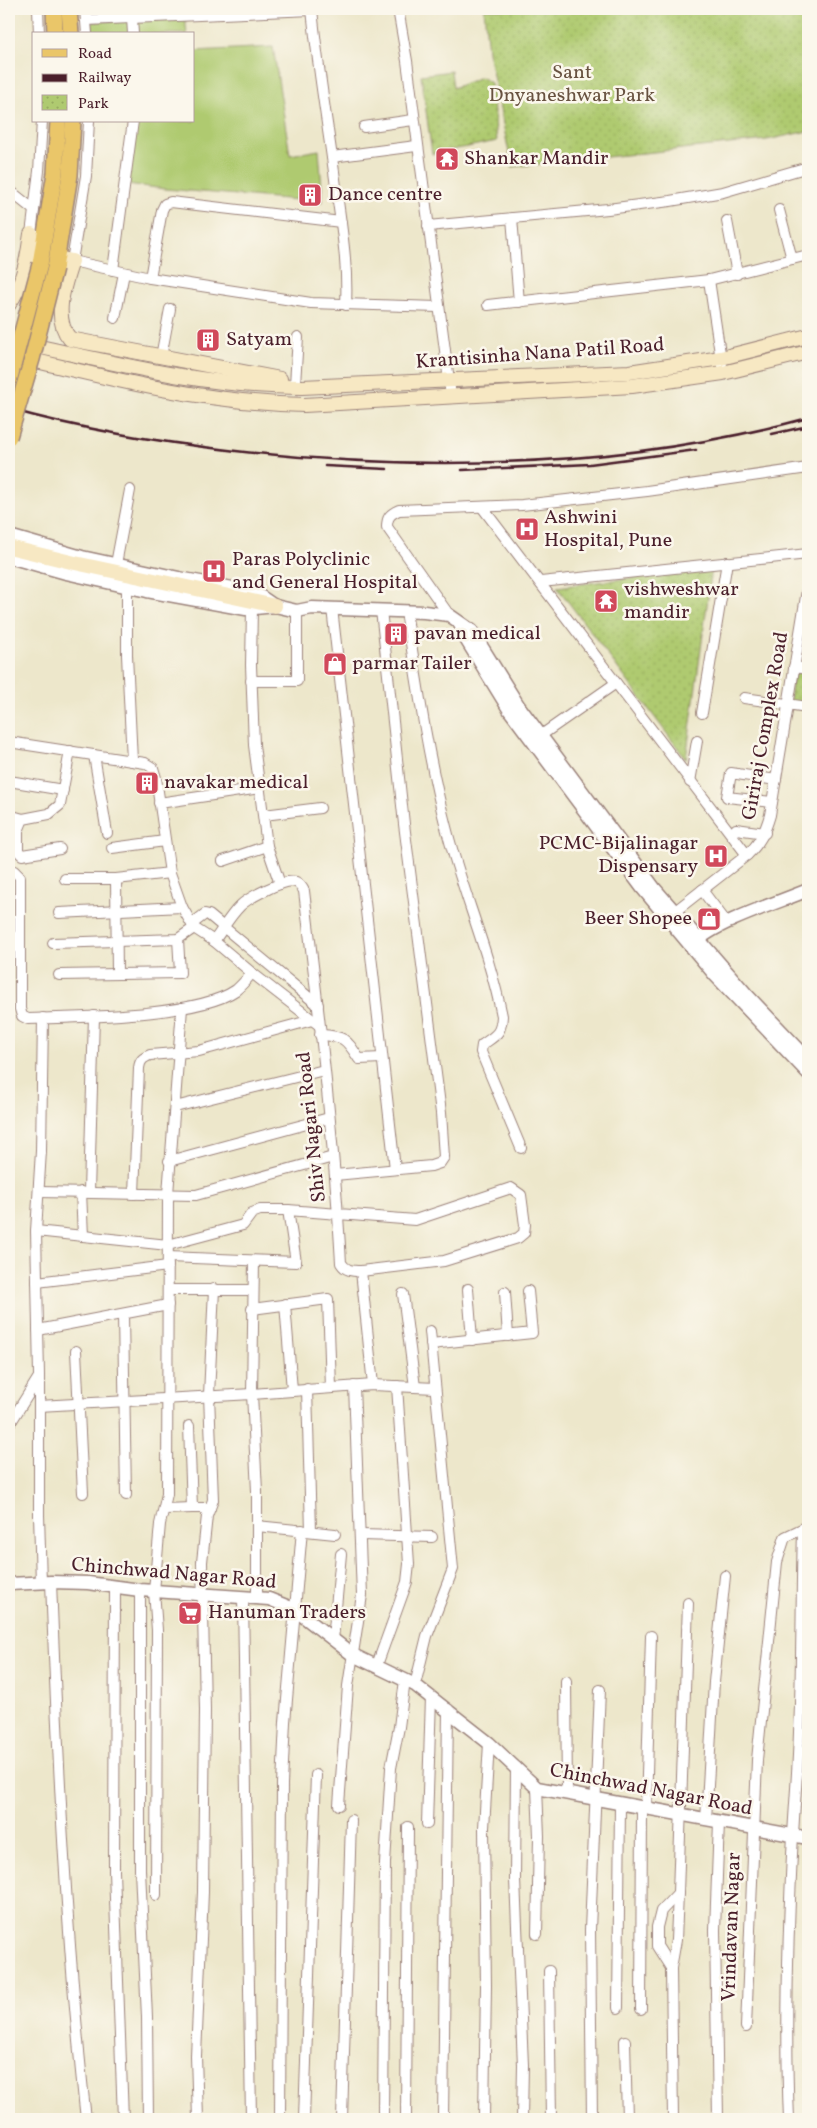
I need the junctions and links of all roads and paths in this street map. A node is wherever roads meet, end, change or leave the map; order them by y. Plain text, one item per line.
1 (38, 9) edge
2 (54, 9) edge
3 (69, 9) edge
4 (85, 9) edge
5 (312, 9) edge
6 (398, 9) edge
7 (132, 18) junction
8 (86, 20) junction
9 (39, 32) edge
10 (56, 32) edge
11 (71, 32) edge
12 (87, 32) edge
13 (133, 32) edge
14 (413, 120) junction
15 (42, 122) edge
16 (58, 122) edge
17 (73, 122) edge
18 (89, 122) edge
19 (133, 122) edge
20 (364, 127) dead end
21 (416, 146) junction
22 (332, 157) junction
23 (808, 167) edge
24 (9, 190) edge
25 (34, 210) junction
26 (780, 210) dead end
27 (512, 218) junction
28 (727, 221) dead end
29 (341, 222) junction
30 (428, 226) junction
31 (38, 236) junction
32 (808, 255) edge
33 (792, 259) junction
34 (62, 262) junction
35 (113, 270) junction
36 (124, 273) junction
37 (737, 274) junction
38 (150, 278) junction
39 (709, 280) junction
40 (519, 302) junction
41 (9, 304) edge
42 (346, 304) junction
43 (488, 305) dead end
44 (438, 307) junction
45 (170, 309) dead end
46 (115, 318) dead end
47 (808, 336) edge
48 (298, 337) dead end
49 (9, 340) edge
50 (808, 352) edge
51 (9, 354) edge
52 (161, 358) junction
53 (721, 358) junction
54 (723, 373) junction
55 (449, 380) junction
56 (9, 381) edge
57 (298, 386) junction
58 (277, 387) junction
59 (450, 396) junction
60 (278, 404) junction
61 (9, 437) edge
62 (808, 468) edge
63 (130, 490) dead end
64 (482, 507) junction
65 (9, 536) edge
66 (9, 546) edge
67 (808, 554) edge
68 (9, 557) edge
69 (726, 562) junction
70 (116, 564) junction
71 (541, 582) junction
72 (808, 584) edge
73 (127, 587) junction
74 (276, 606) junction
75 (252, 608) junction
76 (332, 608) junction
77 (381, 610) junction
78 (297, 611) junction
79 (406, 611) junction
80 (450, 614) junction
81 (460, 624) junction
82 (794, 667) junction
83 (808, 669) edge
84 (251, 682) junction
85 (616, 683) junction
86 (744, 698) dead end
87 (789, 705) junction
88 (808, 707) edge
89 (702, 713) dead end
90 (540, 736) junction
91 (697, 741) dead end
92 (9, 742) edge
93 (70, 751) junction
94 (94, 755) junction
95 (132, 761) junction
96 (776, 780) junction
97 (9, 781) edge
98 (690, 782) junction
99 (260, 788) junction
100 (63, 790) junction
101 (772, 802) junction
102 (160, 803) junction
103 (320, 808) dead end
104 (9, 815) edge
105 (264, 815) junction
106 (22, 819) junction
107 (736, 829) dead end
108 (107, 833) dead end
109 (764, 833) junction
110 (165, 841) junction
111 (267, 846) junction
112 (112, 848) dead end
113 (60, 849) dead end
114 (747, 855) junction
115 (223, 861) dead end
116 (9, 872) edge
117 (170, 873) junction
118 (65, 879) dead end
119 (116, 879) junction
120 (280, 884) junction
121 (702, 890) junction
122 (808, 890) edge
123 (182, 907) junction
124 (116, 911) junction
125 (59, 912) dead end
126 (671, 915) junction
127 (727, 923) junction
128 (193, 926) junction
129 (223, 928) junction
130 (178, 939) junction
131 (116, 940) junction
132 (214, 941) junction
133 (53, 943) dead end
134 (695, 943) junction
135 (252, 973) junction
136 (117, 974) junction
137 (59, 975) dead end
138 (318, 1005) junction
139 (182, 1008) junction
140 (94, 1016) junction
141 (43, 1018) junction
142 (317, 1027) junction
143 (180, 1054) junction
144 (382, 1058) junction
145 (808, 1059) edge
146 (324, 1070) junction
147 (808, 1073) edge
148 (175, 1107) junction
149 (329, 1118) junction
150 (521, 1148) dead end
151 (333, 1157) junction
152 (169, 1161) junction
153 (395, 1168) junction
154 (335, 1175) junction
155 (39, 1192) junction
156 (85, 1192) junction
157 (134, 1194) junction
158 (168, 1194) junction
159 (288, 1210) junction
160 (338, 1215) junction
161 (36, 1231) junction
162 (83, 1236) junction
163 (168, 1245) junction
164 (168, 1261) junction
165 (254, 1261) junction
166 (361, 1271) junction
167 (36, 1282) junction
168 (468, 1289) dead end
169 (169, 1290) junction
170 (214, 1290) junction
171 (252, 1290) junction
172 (528, 1291) dead end
173 (504, 1292) dead end
174 (404, 1294) dead end
175 (285, 1304) junction
176 (168, 1305) junction
177 (252, 1309) junction
178 (122, 1315) junction
179 (38, 1330) junction
180 (430, 1331) dead end
181 (508, 1336) junction
182 (472, 1340) junction
183 (431, 1344) junction
184 (76, 1351) dead end
185 (39, 1376) junction
186 (373, 1385) junction
187 (354, 1386) junction
188 (397, 1386) junction
189 (415, 1387) junction
190 (331, 1388) junction
191 (435, 1388) junction
192 (307, 1389) junction
193 (292, 1390) junction
194 (252, 1394) junction
195 (209, 1395) junction
196 (167, 1398) junction
197 (123, 1400) junction
198 (78, 1402) junction
199 (39, 1406) junction
200 (9, 1424) edge
201 (189, 1426) dead end
202 (83, 1494) dead end
203 (126, 1495) dead end
204 (192, 1508) junction
205 (210, 1508) junction
206 (165, 1509) junction
207 (257, 1526) junction
208 (806, 1526) edge
209 (306, 1531) junction
210 (335, 1534) dead end
211 (361, 1535) junction
212 (408, 1536) junction
213 (432, 1537) dead end
214 (341, 1554) dead end
215 (725, 1576) dead end
216 (46, 1582) junction
217 (9, 1584) edge
218 (115, 1587) junction
219 (140, 1590) junction
220 (154, 1591) junction
221 (204, 1594) junction
222 (243, 1597) junction
223 (256, 1598) junction
224 (688, 1603) dead end
225 (294, 1609) junction
226 (651, 1636) dead end
227 (333, 1640) junction
228 (353, 1655) junction
229 (377, 1665) junction
230 (566, 1681) dead end
231 (410, 1683) junction
232 (600, 1690) dead end
233 (431, 1697) junction
234 (448, 1709) junction
235 (489, 1743) junction
236 (516, 1767) junction
237 (316, 1775) dead end
238 (537, 1788) junction
239 (567, 1794) junction
240 (595, 1800) junction
241 (620, 1804) junction
242 (339, 1805) dead end
243 (644, 1809) junction
244 (681, 1815) junction
245 (351, 1820) dead end
246 (713, 1821) junction
247 (426, 1824) dead end
248 (408, 1827) dead end
249 (754, 1828) junction
250 (793, 1835) junction
251 (808, 1838) edge
252 (141, 1882) junction
253 (156, 1882) junction
254 (678, 1893) junction
255 (156, 1896) dead end
256 (537, 1934) dead end
257 (671, 1968) junction
258 (549, 1971) dead end
259 (618, 2008) dead end
260 (641, 2009) dead end
261 (746, 2027) dead end
262 (625, 2041) dead end
263 (86, 2119) edge
264 (123, 2119) edge
265 (148, 2119) edge
266 (198, 2119) edge
267 (251, 2119) edge
268 (280, 2119) edge
269 (304, 2119) edge
270 (342, 2119) edge
271 (383, 2119) edge
272 (406, 2119) edge
273 (443, 2119) edge
274 (484, 2119) edge
275 (522, 2119) edge
276 (551, 2119) edge
277 (592, 2119) edge
278 (626, 2119) edge
279 (672, 2119) edge
280 (718, 2119) edge
281 (789, 2119) edge

1 - 9 street
2 - 10 main road
3 - 11 main road
4 - 8 street
5 - 7 street
5 - 22 street
6 - 14 street
7 - 8 street
7 - 13 street
8 - 12 street
14 - 20 street
14 - 21 street
15 - 25 street
16 - 31 main road
17 - 34 main road
18 - 34 street
19 - 35 street
21 - 22 street
21 - 30 street
22 - 29 street
23 - 27 street
24 - 25 street
25 - 31 street
26 - 33 street
27 - 30 street
27 - 40 street
28 - 37 street
29 - 38 street
29 - 42 street
30 - 44 street
31 - 41 main road
31 - 56 main road, bridge
32 - 33 street
33 - 37 street
34 - 35 street
34 - 52 main road
34 - 61 main road, bridge
35 - 36 street
36 - 38 street
36 - 46 street
37 - 39 street
38 - 42 street
39 - 40 street
39 - 53 street
40 - 43 street
42 - 44 street
44 - 55 street
45 - 52 street
47 - 53 main road, Krantisinha Nana Patil Road
48 - 57 street
49 - 58 main road, Krantisinha Nana Patil Road
50 - 54 main road, Krantisinha Nana Patil Road
51 - 60 main road, Krantisinha Nana Patil Road
52 - 57 main road
53 - 54 street
53 - 55 main road, Krantisinha Nana Patil Road
54 - 59 main road, Krantisinha Nana Patil Road
55 - 57 main road, Krantisinha Nana Patil Road
55 - 59 street
57 - 58 main road, Krantisinha Nana Patil Road
58 - 60 main road
59 - 60 main road, Krantisinha Nana Patil Road
62 - 64 street
63 - 70 street
64 - 71 street
64 - 80 street
65 - 70 street
66 - 74 main road
67 - 69 street
68 - 73 street
69 - 71 street
69 - 89 street
70 - 74 street
71 - 85 street
72 - 82 street, Giriraj Complex Road
73 - 75 street
73 - 95 street
74 - 75 street
74 - 78 street
75 - 84 street
76 - 77 street
76 - 78 street
76 - 144 street
77 - 79 street
77 - 153 street
78 - 84 street
79 - 80 street
79 - 150 street
80 - 81 street
81 - 90 street
81 - 126 street
82 - 83 street
82 - 87 street, Giriraj Complex Road
84 - 99 street
85 - 90 street
85 - 98 street
86 - 87 street
87 - 88 street
87 - 96 street, Giriraj Complex Road
90 - 126 street
91 - 98 street
92 - 93 street
93 - 94 street
93 - 100 street
94 - 95 street
94 - 108 street
95 - 102 street
96 - 101 street, Giriraj Complex Road
96 - 101 street
97 - 100 street
98 - 114 street
99 - 102 street
99 - 105 street
100 - 106 street
101 - 109 street, Giriraj Complex Road
102 - 110 street
103 - 105 street
104 - 106 street
105 - 111 street
106 - 113 street
107 - 109 street
109 - 114 street, Giriraj Complex Road
110 - 112 street
110 - 117 street
111 - 115 street
111 - 120 street
114 - 121 street, Giriraj Complex Road
116 - 141 street
117 - 119 street
117 - 123 street
118 - 119 street
119 - 124 street
120 - 129 street
120 - 138 street, Shiv Nagari Road
121 - 126 street, Giriraj Complex Road
121 - 127 street
122 - 127 street
123 - 124 street
123 - 128 street
124 - 125 street
124 - 131 street
126 - 134 street
127 - 134 street
128 - 129 street
128 - 130 street
128 - 132 street
129 - 132 street
129 - 138 street
130 - 131 street
130 - 136 street
131 - 133 street
131 - 136 street
132 - 135 street
134 - 145 street
134 - 147 street
135 - 139 street
135 - 142 street
136 - 137 street
138 - 142 street, Shiv Nagari Road
139 - 140 street
139 - 143 street
140 - 141 street
140 - 156 street
141 - 155 street
142 - 143 street
142 - 144 street
142 - 146 street, Shiv Nagari Road
143 - 148 street
143 - 157 street
144 - 153 street
146 - 148 street
146 - 149 street, Shiv Nagari Road
148 - 152 street
149 - 151 street, Shiv Nagari Road
149 - 152 street
151 - 154 street, Shiv Nagari Road
151 - 158 street
152 - 158 street
153 - 154 street
154 - 160 street, Shiv Nagari Road
155 - 156 street
155 - 161 street
156 - 157 street
156 - 162 street
157 - 158 street
158 - 163 street
159 - 160 street
159 - 163 street
159 - 165 street
160 - 166 street, Shiv Nagari Road
160 - 166 street
161 - 162 street
161 - 167 street
162 - 163 street
163 - 164 street
164 - 165 street
164 - 167 street
164 - 169 street
165 - 171 street
166 - 186 street
167 - 179 street
168 - 182 street
169 - 170 street
169 - 176 street
170 - 171 street
170 - 195 street
171 - 177 street
172 - 181 street
173 - 181 street
174 - 189 street
175 - 177 street
175 - 190 street
175 - 193 street
176 - 178 street
176 - 196 street
177 - 194 street
178 - 179 street
178 - 197 street
179 - 185 street
180 - 183 street
181 - 182 street
182 - 183 street
183 - 191 street
184 - 198 street
185 - 199 street
185 - 200 street
186 - 187 street
186 - 188 street
187 - 190 street
187 - 211 street
188 - 189 street
188 - 212 street
189 - 191 street
190 - 192 street
191 - 231 street
192 - 193 street
192 - 209 street
193 - 194 street
194 - 195 street
194 - 207 street
195 - 196 street
195 - 205 street
196 - 197 street
196 - 206 street
197 - 198 street
197 - 203 street
198 - 199 street
198 - 202 street
199 - 216 street
201 - 204 street
204 - 205 street
204 - 206 street
205 - 221 street
206 - 220 street
207 - 209 street
207 - 223 street
208 - 249 street, Vrindavan Nagar
208 - 250 street
209 - 210 street
209 - 225 street
211 - 212 street
211 - 228 street
212 - 213 street
212 - 229 street
214 - 227 street
215 - 246 street
216 - 217 street, Chinchwad Nagar Road
216 - 218 street, Chinchwad Nagar Road
216 - 263 street
218 - 219 street, Chinchwad Nagar Road
218 - 264 street
219 - 220 street, Chinchwad Nagar Road
219 - 252 street
220 - 221 street, Chinchwad Nagar Road
220 - 253 street
221 - 222 street, Chinchwad Nagar Road
221 - 266 street
222 - 223 street, Chinchwad Nagar Road
222 - 267 street
223 - 225 street, Chinchwad Nagar Road
224 - 244 street
225 - 227 street, Chinchwad Nagar Road
225 - 268 street
226 - 243 street
227 - 228 street, Chinchwad Nagar Road
228 - 229 street, Chinchwad Nagar Road
228 - 242 street
229 - 231 street, Chinchwad Nagar Road
230 - 239 street
231 - 233 street, Chinchwad Nagar Road
231 - 271 street
232 - 240 street
233 - 234 street, Chinchwad Nagar Road
233 - 247 street
234 - 235 street, Chinchwad Nagar Road
234 - 273 street
235 - 236 street, Chinchwad Nagar Road
235 - 274 street
236 - 238 street, Chinchwad Nagar Road
236 - 275 street
237 - 269 street
238 - 239 street, Chinchwad Nagar Road
238 - 256 street
239 - 240 street, Chinchwad Nagar Road
240 - 241 street, Chinchwad Nagar Road
240 - 277 street
241 - 243 street, Chinchwad Nagar Road
241 - 259 street
243 - 244 street, Chinchwad Nagar Road
243 - 260 street
244 - 246 street, Chinchwad Nagar Road
244 - 254 street
245 - 270 street
246 - 249 street, Chinchwad Nagar Road
246 - 280 street
248 - 272 street
249 - 250 street, Chinchwad Nagar Road
249 - 261 street, Vrindavan Nagar
250 - 251 street, Chinchwad Nagar Road
250 - 281 street
252 - 253 street
252 - 265 street
253 - 255 street
254 - 257 street
254 - 257 street
257 - 279 street
258 - 276 street
262 - 278 street

